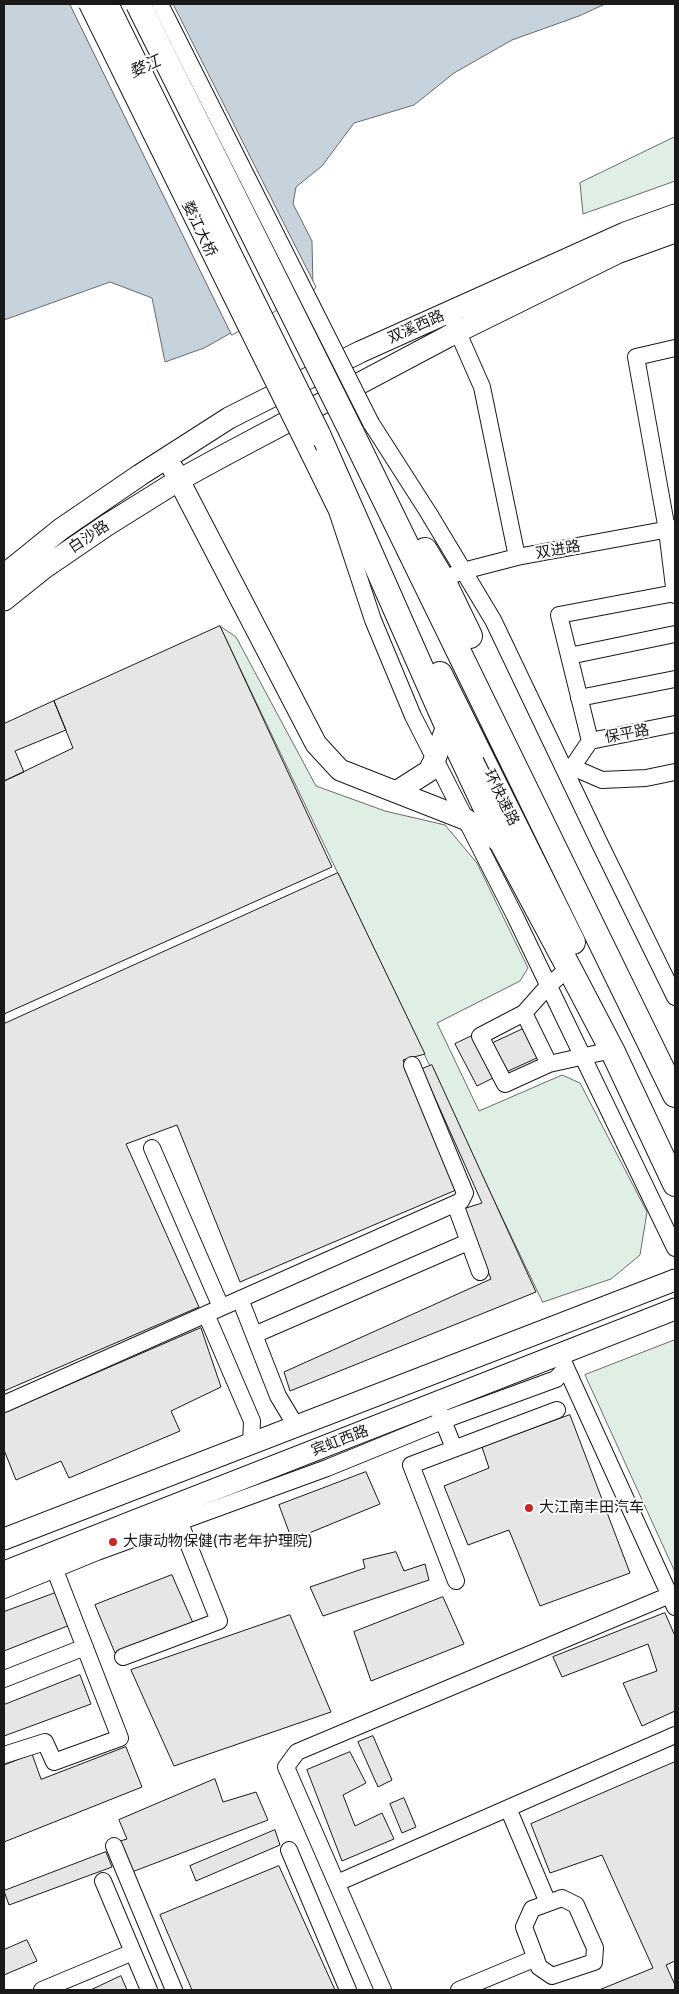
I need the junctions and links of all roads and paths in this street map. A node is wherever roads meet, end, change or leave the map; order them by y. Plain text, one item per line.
1 (87, 4) edge
2 (106, 4) edge
3 (138, 4) edge
4 (160, 4) edge
5 (675, 214) edge
6 (675, 232) edge
7 (449, 312) junction
8 (457, 332) junction
9 (675, 348) edge
10 (361, 427) junction
11 (314, 444) junction
12 (167, 458) junction
13 (178, 480) junction
14 (671, 529) edge
15 (517, 557) junction
16 (4, 575) edge
17 (453, 575) junction
18 (675, 594) edge
19 (4, 600) edge
20 (675, 634) edge
21 (569, 656) junction
22 (675, 679) edge
23 (579, 698) junction
24 (675, 724) edge
25 (447, 726) junction
26 (590, 741) junction
27 (435, 759) junction
28 (570, 771) junction
29 (675, 772) edge
30 (396, 792) junction
31 (466, 819) junction
32 (502, 843) junction
33 (569, 968) junction
34 (548, 986) junction
35 (675, 997) edge
36 (524, 1013) junction
37 (612, 1052) junction
38 (582, 1056) junction
39 (675, 1058) edge
40 (549, 1064) junction
41 (412, 1065) dead end
42 (675, 1095) edge
43 (152, 1148) dead end
44 (675, 1149) edge
45 (675, 1184) edge
46 (455, 1204) junction
47 (468, 1242) junction
48 (675, 1248) edge
49 (480, 1272) dead end
50 (675, 1280) edge
51 (240, 1299) junction
52 (222, 1307) junction
53 (675, 1309) edge
54 (206, 1314) junction
55 (254, 1335) junction
56 (563, 1361) junction
57 (4, 1404) edge
58 (557, 1410) dead end
59 (431, 1415) junction
60 (296, 1426) junction
61 (251, 1444) junction
62 (454, 1448) junction
63 (438, 1454) junction
64 (176, 1514) junction
65 (4, 1539) edge
66 (52, 1562) junction
67 (4, 1572) edge
68 (456, 1581) dead end
69 (4, 1590) edge
70 (673, 1601) edge
71 (85, 1648) junction
72 (124, 1658) dead end
73 (4, 1679) edge
74 (675, 1735) edge
75 (4, 1755) edge
76 (508, 1808) junction
77 (114, 1846) dead end
78 (289, 1850) dead end
79 (103, 1881) dead end
80 (337, 1883) junction
81 (548, 1903) junction
82 (133, 1952) junction
83 (536, 1958) junction
84 (42, 1990) edge
85 (149, 1990) edge
86 (174, 1990) edge
87 (348, 1990) edge
88 (383, 1990) edge
89 (459, 1990) edge

1 - 11 street, 婺江大桥, bridge
2 - 11 highway, 婺江大桥, bridge
3 - 10 highway, bridge
4 - 10 street, bridge
5 - 7 main road, 双溪西路
6 - 8 main road, 双溪西路
7 - 8 street
7 - 12 main road, 双溪西路
8 - 13 main road, 双溪西路
8 - 15 street
9 - 14 street
10 - 17 highway
10 - 42 highway, 一环快速路
11 - 25 highway
11 - 27 street
11 - 44 highway, 一环快速路
12 - 13 main road
12 - 16 main road, 白沙路
13 - 19 main road, 白沙路
13 - 30 main road
14 - 15 street, 双进路
14 - 18 street
15 - 17 street, 双进路
17 - 28 street
17 - 39 highway
18 - 21 street
20 - 21 street
21 - 23 street
22 - 23 street
23 - 26 street
24 - 26 street, 保平路
25 - 27 main road
25 - 32 highway
26 - 28 street, 保平路
27 - 30 main road
27 - 31 street
28 - 29 street
28 - 35 street
30 - 31 main road
31 - 32 main road
31 - 34 street
32 - 33 highway
33 - 34 street
33 - 37 highway
34 - 36 street
34 - 38 street
36 - 40 street
36 - 40 street
37 - 38 street
37 - 45 highway
38 - 40 street
38 - 48 street
41 - 46 street
43 - 52 street
46 - 47 street
46 - 51 street
47 - 49 street
47 - 55 street
50 - 60 main road, 宾虹西路
51 - 52 street
51 - 55 street
52 - 54 street
53 - 56 main road, 宾虹西路
54 - 57 street
54 - 61 street
55 - 60 street
56 - 59 main road, 宾虹西路
56 - 70 street
58 - 62 street
59 - 62 street
59 - 63 street
59 - 64 main road, 宾虹西路
60 - 61 main road, 宾虹西路
61 - 65 main road, 宾虹西路
62 - 63 street
63 - 68 street
64 - 66 main road, 宾虹西路
64 - 72 street
66 - 67 main road, 宾虹西路
66 - 69 street
66 - 71 street
70 - 80 street
71 - 73 street
71 - 75 street
74 - 76 street
76 - 80 street
76 - 81 street
77 - 86 street
78 - 87 street
79 - 82 street
80 - 88 street
81 - 83 street
81 - 83 street
82 - 84 street
82 - 85 street
83 - 89 street

